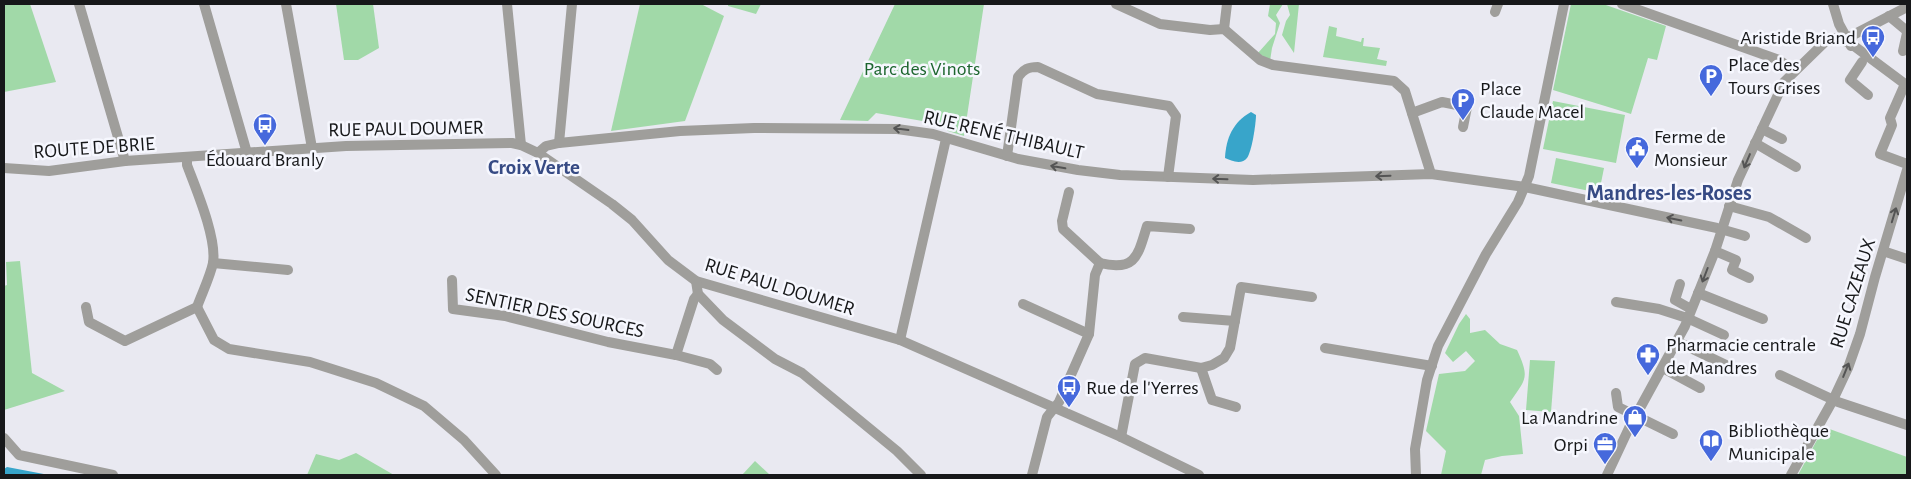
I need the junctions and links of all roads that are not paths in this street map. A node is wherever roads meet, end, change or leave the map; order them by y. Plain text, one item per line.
1 (79, 4) edge
2 (204, 4) edge
3 (286, 4) edge
4 (507, 4) edge
5 (572, 4) edge
6 (1227, 4) edge
7 (1564, 4) edge
8 (1622, 4) edge
9 (1833, 4) edge
10 (1123, 5) edge
11 (1634, 6) edge
12 (1907, 7) edge
13 (1889, 16) junction
14 (1224, 28) junction
15 (1907, 32) edge
16 (1850, 44) junction
17 (1903, 51) dead end
18 (1862, 62) junction
19 (1794, 71) junction
20 (1906, 84) edge
21 (1868, 95) dead end
22 (1412, 113) junction
23 (1463, 127) dead end
24 (1762, 128) junction
25 (946, 139) junction
26 (1782, 139) dead end
27 (559, 143) junction
28 (1755, 143) junction
29 (521, 145) junction
30 (312, 148) junction
31 (247, 153) junction
32 (538, 153) junction
33 (1007, 156) junction
34 (187, 158) junction
35 (125, 161) junction
36 (1907, 164) edge
37 (1796, 167) dead end
38 (4, 168) edge
39 (1907, 170) edge
40 (1432, 174) junction
41 (1168, 177) junction
42 (1524, 187) junction
43 (1069, 192) dead end
44 (1729, 206) junction
45 (1190, 229) dead end
46 (1721, 229) junction
47 (1745, 236) dead end
48 (1806, 238) dead end
49 (1883, 250) junction
50 (1715, 251) junction
51 (1907, 259) edge
52 (213, 262) junction
53 (1100, 263) junction
54 (288, 270) dead end
55 (1749, 278) dead end
56 (452, 280) dead end
57 (696, 281) junction
58 (1680, 284) dead end
59 (1698, 293) junction
60 (698, 294) junction
61 (1312, 297) dead end
62 (1616, 302) dead end
63 (1023, 304) dead end
64 (197, 306) junction
65 (86, 307) dead end
66 (1689, 314) junction
67 (1183, 317) dead end
68 (1763, 319) dead end
69 (1235, 321) junction
70 (1089, 334) junction
71 (1724, 335) dead end
72 (900, 340) junction
73 (1678, 342) junction
74 (1325, 348) dead end
75 (676, 355) junction
76 (1726, 365) dead end
77 (1432, 366) junction
78 (1201, 368) junction
79 (1663, 368) junction
80 (717, 370) dead end
81 (1780, 375) dead end
82 (1700, 388) dead end
83 (1616, 392) dead end
84 (1833, 400) junction
85 (1236, 407) dead end
86 (1053, 408) junction
87 (1636, 416) junction
88 (1907, 425) edge
89 (1674, 434) dead end
90 (1121, 437) junction
91 (4, 438) edge
92 (113, 475) edge
93 (496, 475) edge
94 (922, 475) edge
95 (1032, 475) edge
96 (1200, 475) edge
97 (1416, 475) edge
98 (1607, 475) edge
99 (1791, 475) edge

1 - 35 street
2 - 31 street
3 - 30 street
4 - 29 street
5 - 27 street
6 - 14 street
7 - 42 street
8 - 11 street
9 - 16 street
10 - 14 street
11 - 19 street
12 - 13 street
13 - 15 street
13 - 16 street
14 - 22 street
15 - 17 street
16 - 18 street
16 - 19 street
16 - 20 street
18 - 20 street
18 - 21 street
19 - 24 street
20 - 36 street
22 - 23 street
22 - 40 street
24 - 26 street
24 - 28 street
25 -> 27 street, RUE RENÉ THIBAULT
25 - 33 street, RUE RENÉ THIBAULT
25 - 72 street
27 - 32 street, RUE RENÉ THIBAULT
28 - 37 street
28 -> 44 street
29 - 30 street, RUE PAUL DOUMER
29 - 32 street, RUE PAUL DOUMER
30 - 31 street, RUE PAUL DOUMER
31 - 34 street, RUE PAUL DOUMER
32 - 57 street, RUE PAUL DOUMER
41 -> 33 street, RUE RENÉ THIBAULT
33 - 41 street
34 - 35 street, ROUTE DE BRIE
34 - 52 street
35 - 38 street, ROUTE DE BRIE
49 -> 39 street, RUE CAZEAUX
40 -> 41 street, RUE RENÉ THIBAULT
40 - 42 street, RUE RENÉ THIBAULT
46 -> 42 street, RUE RENÉ THIBAULT
42 - 77 street
43 - 53 street
44 - 46 street
44 - 48 street
45 - 53 street
46 - 47 street, RUE RENÉ THIBAULT
46 - 50 street
49 - 51 street
84 -> 49 street, RUE CAZEAUX
50 - 55 street
50 -> 59 street
52 - 54 street
52 - 64 street
53 - 70 street
56 - 75 street, SENTIER DES SOURCES
57 - 60 street
57 - 72 street, RUE PAUL DOUMER
58 - 66 street
59 - 66 street
59 - 68 street
60 - 75 street
60 - 94 street
61 - 69 street
62 - 66 street
63 - 70 street
64 - 65 street
64 - 93 street
66 - 71 street
66 - 73 street
67 - 69 street
69 - 78 street
70 - 86 street
72 - 86 street, RUE PAUL DOUMER
73 - 76 street
73 - 79 street
74 - 77 street
75 - 80 street, SENTIER DES SOURCES
77 - 97 street
78 - 85 street
78 - 90 street
79 - 82 street
79 - 87 street
81 - 84 street
83 - 87 street
84 - 88 street
84 - 99 street, RUE CAZEAUX
86 - 90 street, RUE PAUL DOUMER
86 - 95 street
87 - 89 street
87 - 98 street
90 - 96 street, RUE PAUL DOUMER
91 - 92 street

